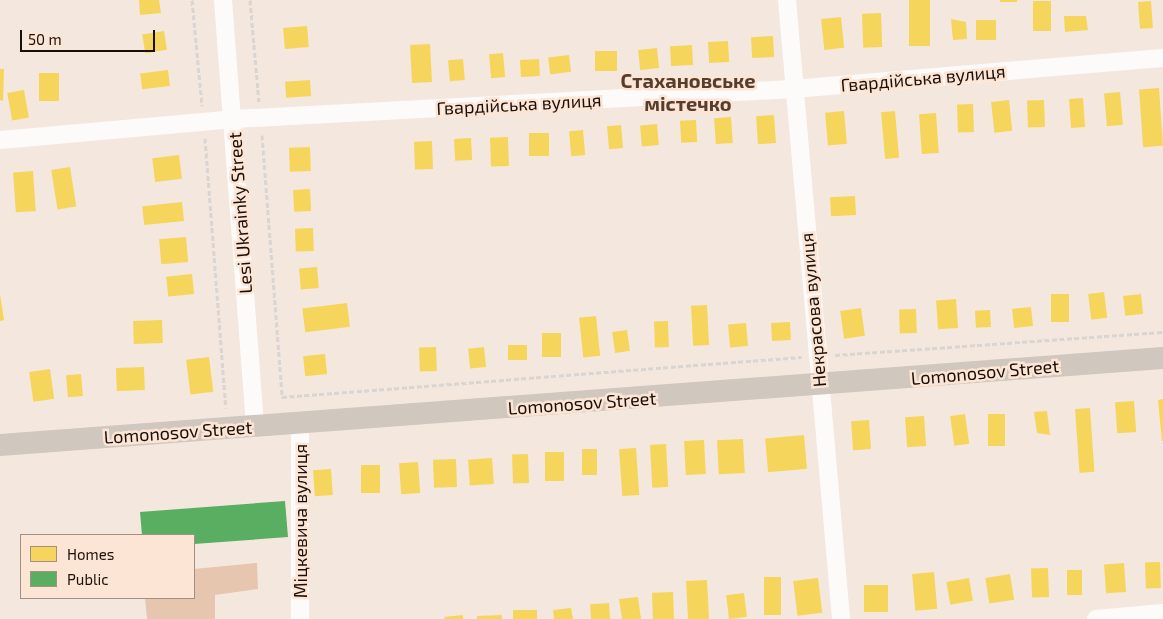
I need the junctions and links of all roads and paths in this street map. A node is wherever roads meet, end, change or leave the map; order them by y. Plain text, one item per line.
1 (192, 0) edge
2 (223, 0) edge
3 (250, 0) edge
4 (787, 0) edge
5 (1163, 58) edge
6 (793, 89) junction
7 (260, 118) junction
8 (234, 119) junction
9 (204, 122) junction
10 (0, 140) edge
11 (1163, 332) edge
12 (818, 356) junction
13 (1163, 358) edge
14 (820, 386) junction
15 (300, 424) junction
16 (255, 427) junction
17 (228, 429) junction
18 (0, 445) edge
19 (1163, 613) edge
20 (300, 619) edge
21 (841, 619) edge
22 (1096, 619) edge

1 - 9 path
2 - 8 street, Lesi Ukrainky Street
3 - 7 path
4 - 6 street, Некрасова вулиця
5 - 6 street, Гвардійська вулиця
6 - 7 street, Гвардійська вулиця
6 - 12 street, Некрасова вулиця
7 - 8 street, Гвардійська вулиця
7 - 12 path
8 - 9 street, Гвардійська вулиця
8 - 16 street, Lesi Ukrainky Street
9 - 10 street, Гвардійська вулиця
9 - 17 path
11 - 12 path
12 - 14 street, Некрасова вулиця
13 - 14 main road, Lomonosov Street
14 - 15 main road, Lomonosov Street
14 - 21 street, Некрасова вулиця
15 - 16 main road, Lomonosov Street
15 - 20 street, Міцкевича вулиця
16 - 17 main road, Lomonosov Street
17 - 18 main road, Lomonosov Street
19 - 22 street

